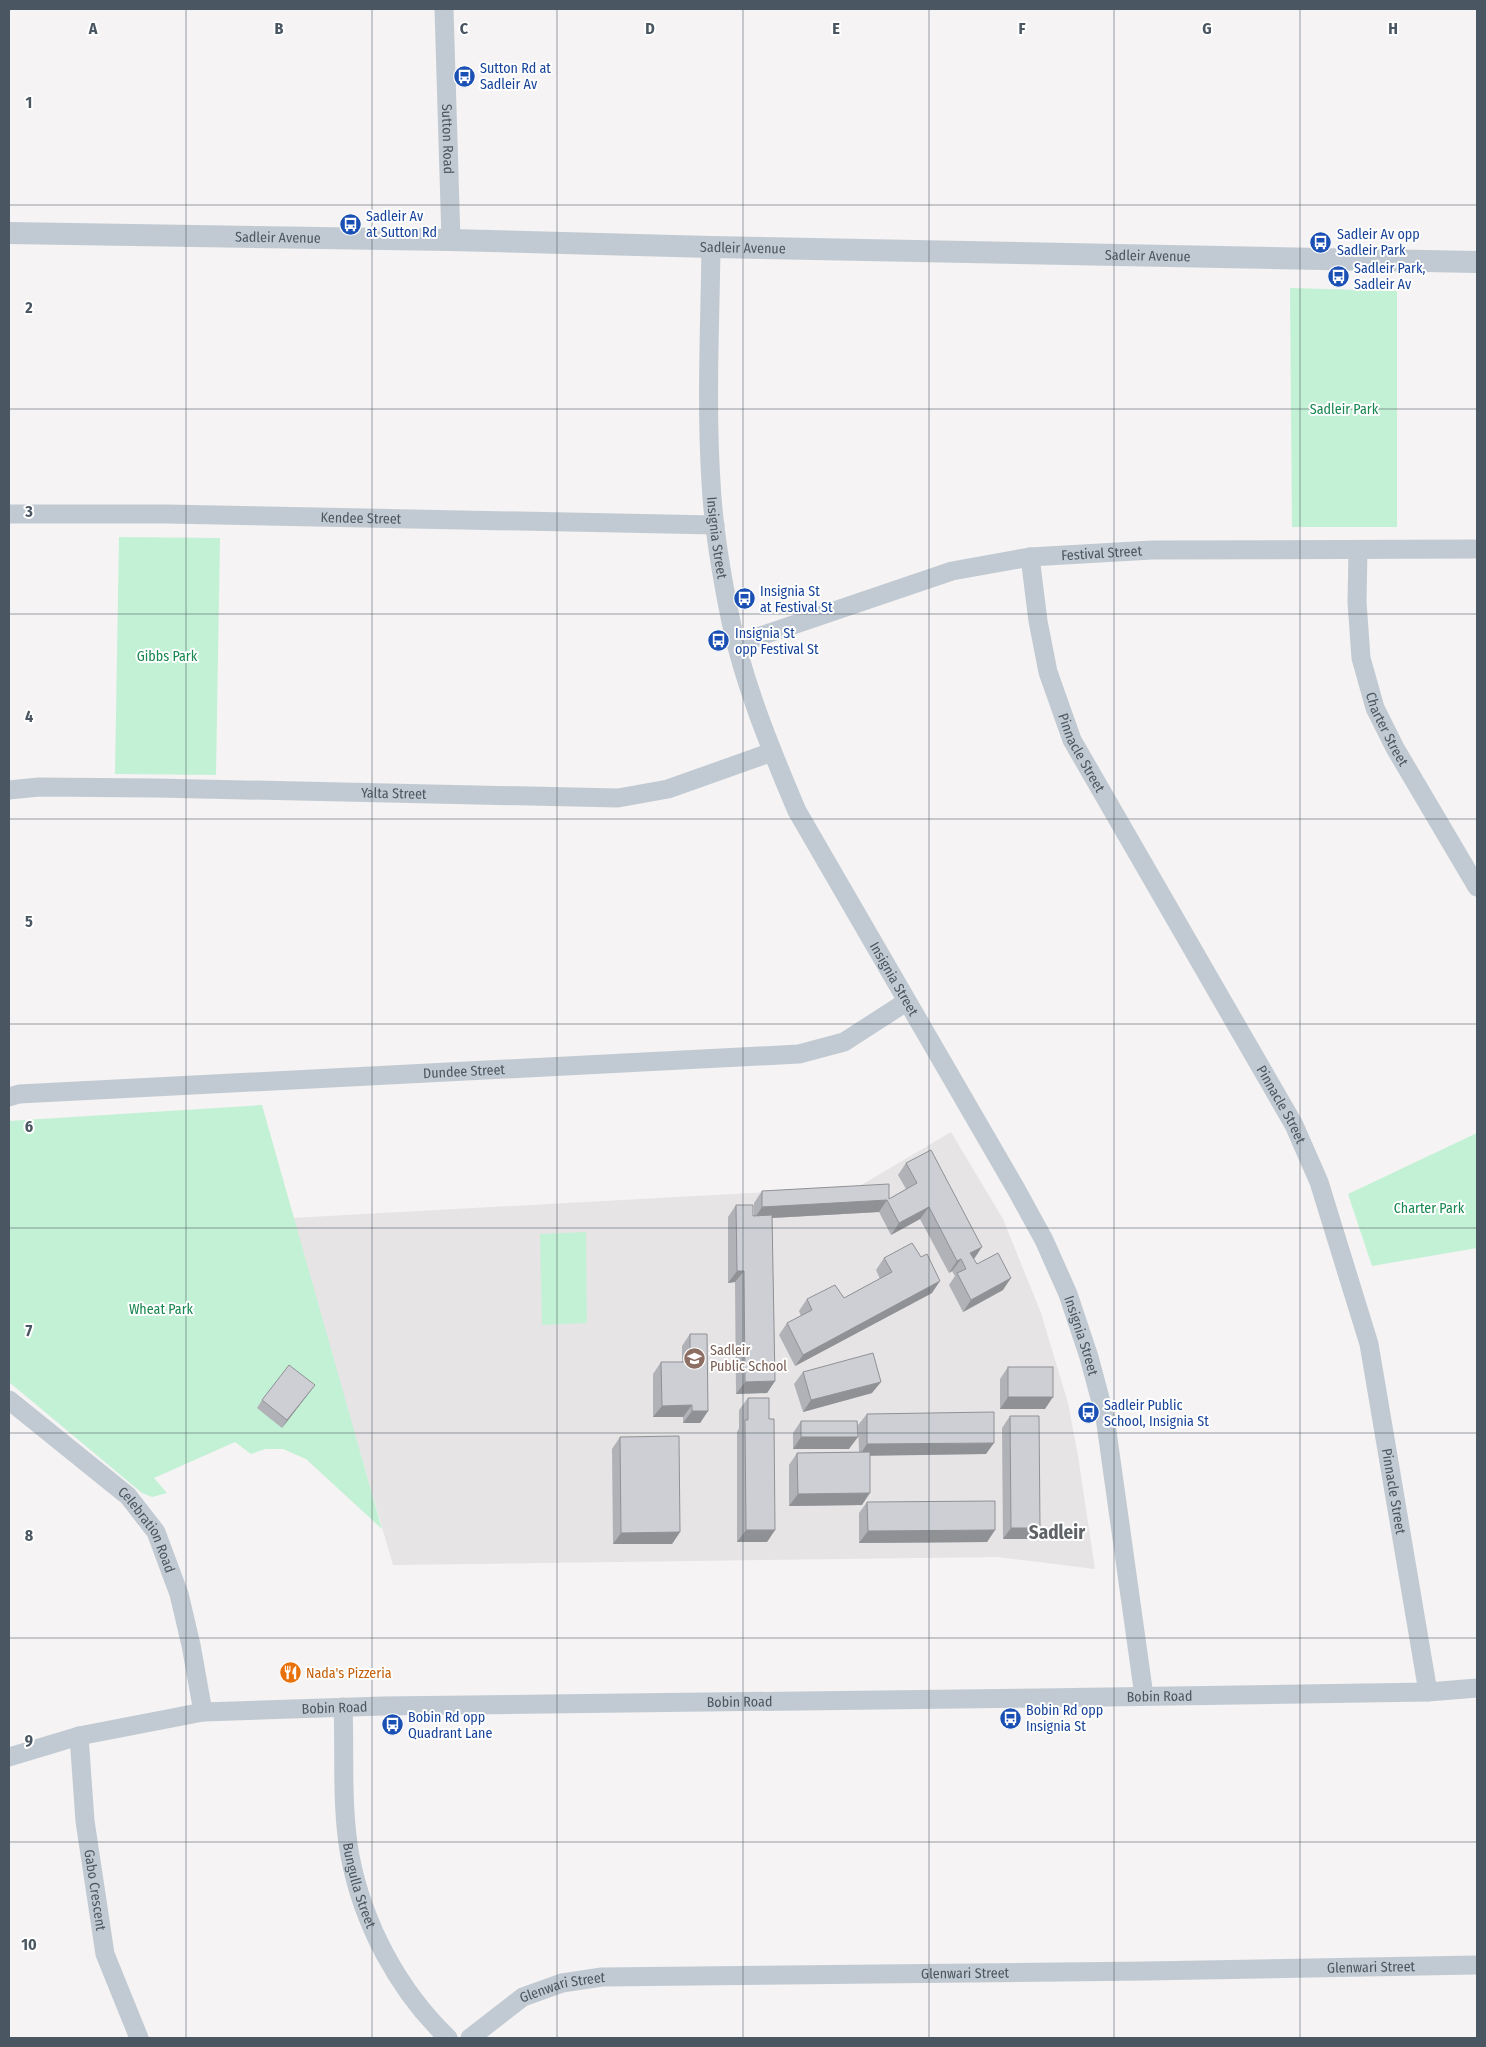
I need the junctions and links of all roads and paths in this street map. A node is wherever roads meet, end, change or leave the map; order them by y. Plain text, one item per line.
1 (444, 9) edge
2 (9, 233) edge
3 (451, 240) junction
4 (711, 247) junction
5 (1477, 262) edge
6 (9, 514) edge
7 (715, 524) junction
8 (1477, 549) edge
9 (1358, 550) junction
10 (1030, 557) junction
11 (737, 644) junction
12 (772, 752) junction
13 (9, 790) edge
14 (1477, 887) edge
15 (906, 1002) junction
16 (9, 1097) edge
17 (9, 1400) edge
18 (1477, 1688) edge
19 (1428, 1692) junction
20 (1144, 1696) junction
21 (343, 1707) junction
22 (203, 1712) junction
23 (79, 1736) junction
24 (9, 1758) edge
25 (1477, 1965) edge
26 (140, 2038) edge
27 (448, 2038) edge
28 (470, 2038) edge

1 - 3 street, Sutton Road
2 - 3 street, Sadleir Avenue
3 - 4 street, Sadleir Avenue
4 - 5 street, Sadleir Avenue
4 - 7 street, Insignia Street
6 - 7 street, Kendee Street
7 - 11 street, Insignia Street
8 - 9 street, Festival Street
9 - 10 street, Festival Street
9 - 14 street, Charter Street
10 - 11 street, Festival Street
10 - 19 street, Pinnacle Street
11 - 12 street, Insignia Street
12 - 13 street, Yalta Street
12 - 15 street, Insignia Street
15 - 16 street, Dundee Street
15 - 20 street, Insignia Street
17 - 22 street, Celebration Road
18 - 19 street, Bobin Road
19 - 20 street, Bobin Road
20 - 21 street, Bobin Road
21 - 22 street, Bobin Road
21 - 27 street, Bungulla Street
22 - 23 street, Bobin Road
23 - 24 street, Bobin Road
23 - 26 street, Gabo Crescent
25 - 28 street, Glenwari Street

